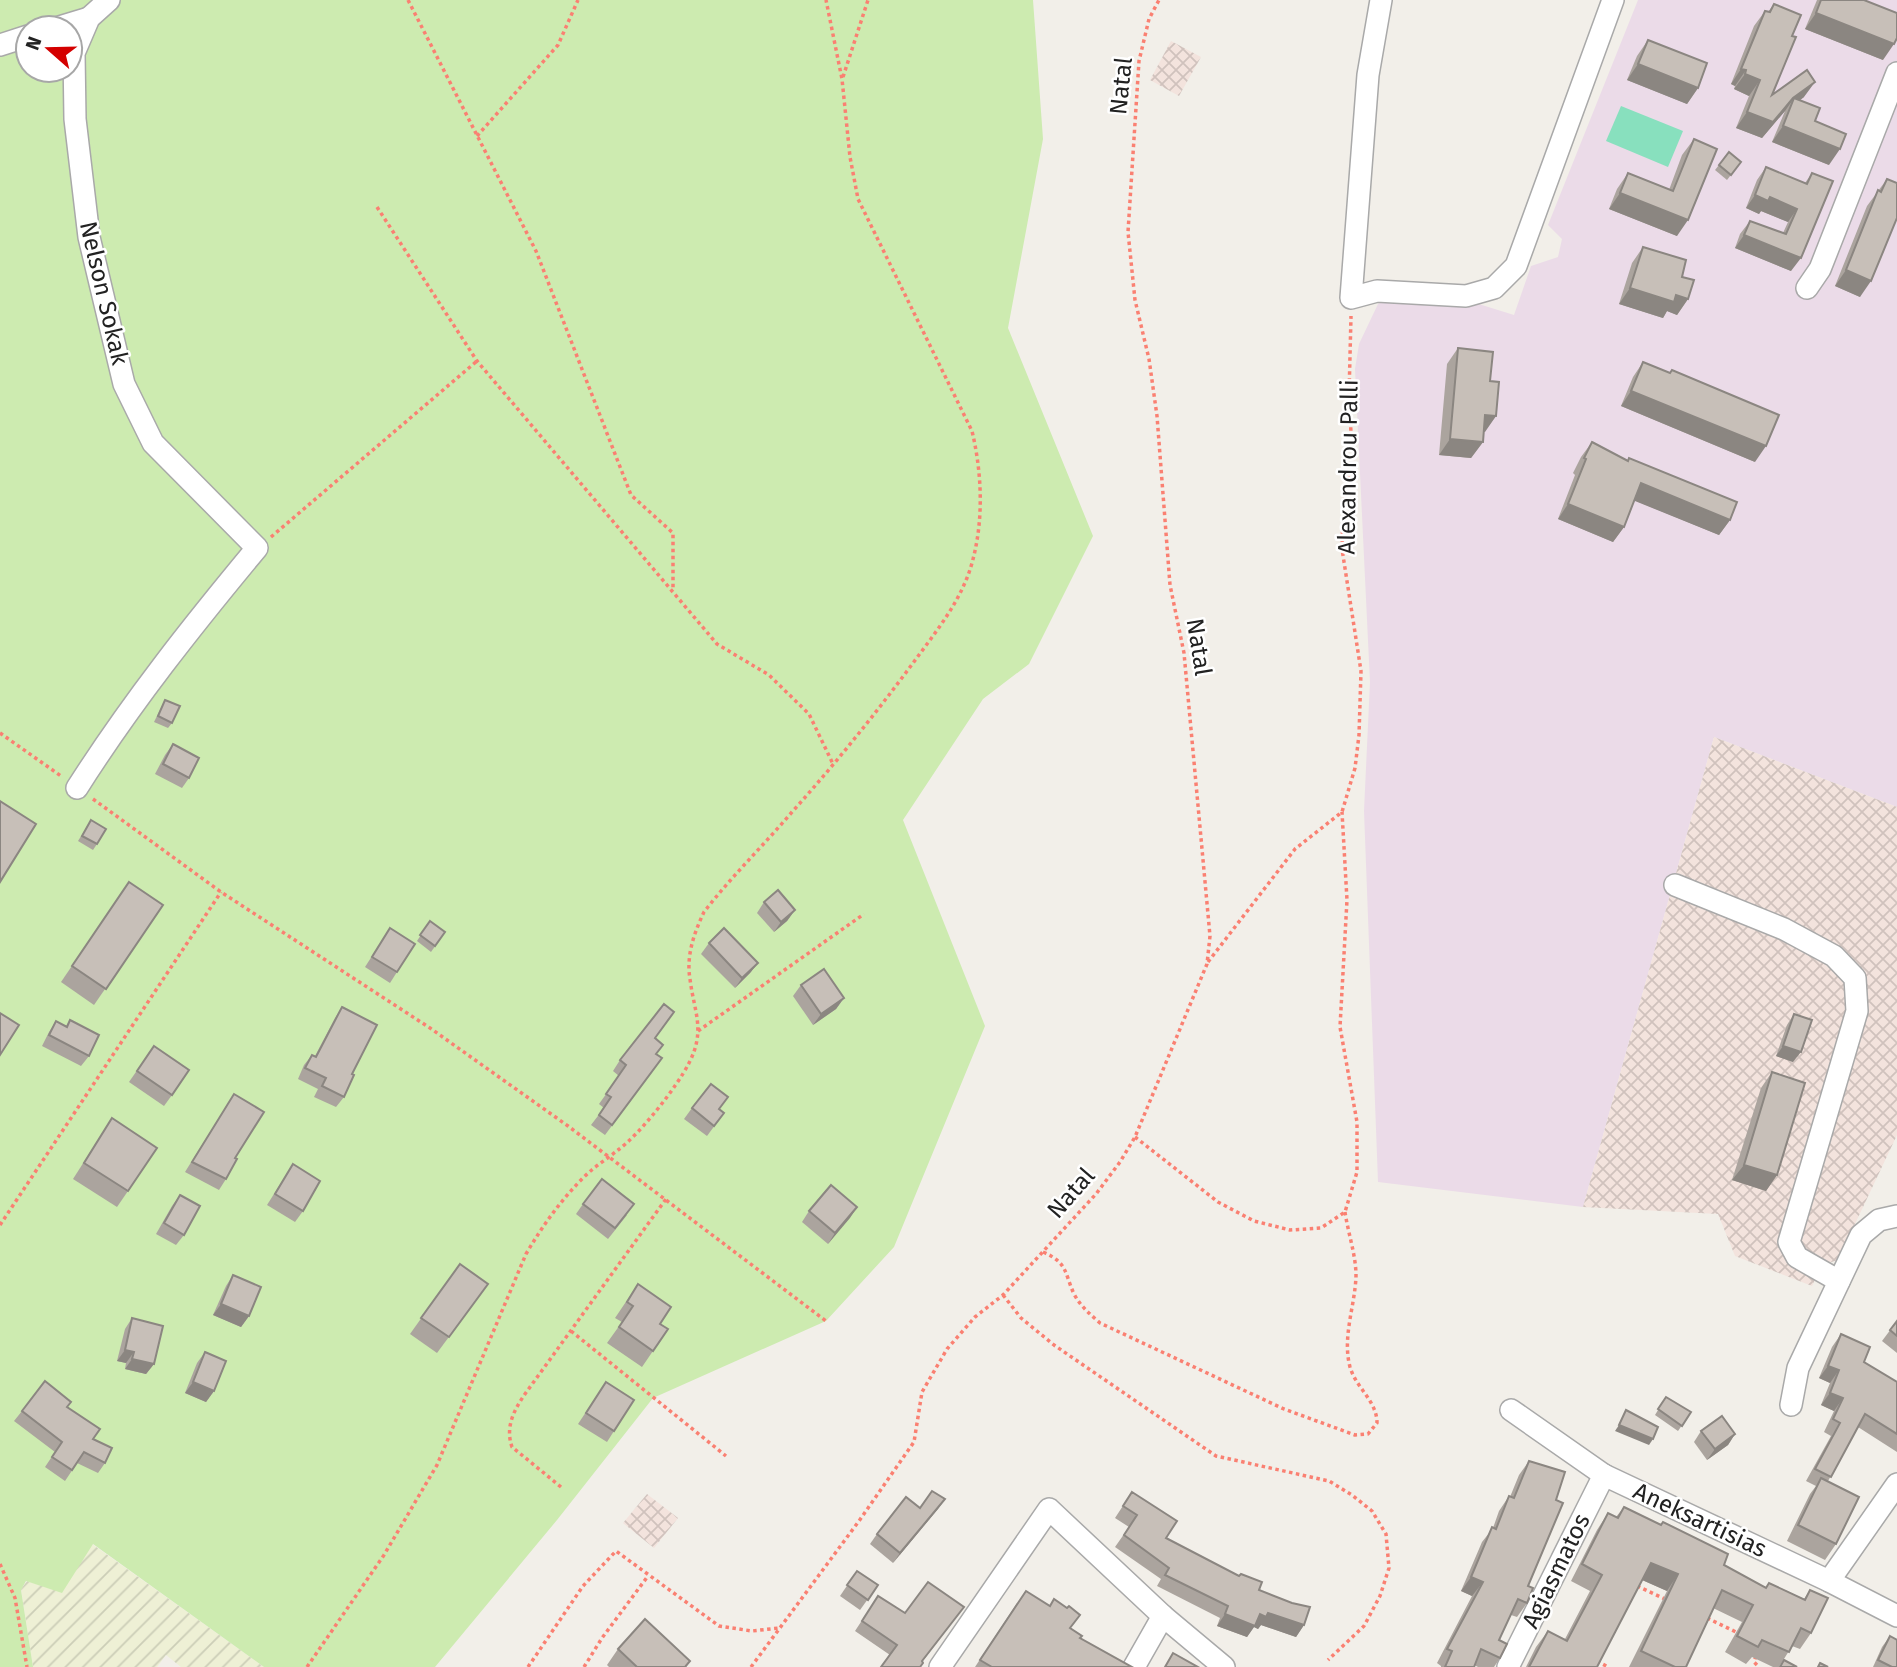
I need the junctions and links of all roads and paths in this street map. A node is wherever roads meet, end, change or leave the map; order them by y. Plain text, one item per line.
1 (109, 0) edge
2 (408, 0) edge
3 (579, 0) edge
4 (826, 0) edge
5 (868, 0) edge
6 (1159, 0) edge
7 (1381, 0) edge
8 (1613, 0) edge
9 (89, 18) junction
10 (84, 20) edge
11 (1897, 73) edge
12 (842, 79) junction
13 (477, 136) junction
14 (377, 207) dead end
15 (1807, 288) dead end
16 (1351, 298) junction
17 (477, 361) junction
18 (257, 548) junction
19 (673, 593) junction
20 (0, 733) edge
21 (833, 764) junction
22 (78, 788) junction
23 (1342, 812) junction
24 (1675, 885) dead end
25 (221, 892) junction
26 (864, 914) dead end
27 (1207, 964) junction
28 (698, 1031) junction
29 (1135, 1137) junction
30 (608, 1156) junction
31 (666, 1199) junction
32 (1345, 1212) junction
33 (1897, 1216) edge
34 (0, 1226) edge
35 (1043, 1252) junction
36 (1839, 1281) junction
37 (1003, 1295) junction
38 (826, 1321) dead end
39 (571, 1331) junction
40 (1791, 1405) dead end
41 (1511, 1410) dead end
42 (726, 1457) dead end
43 (1604, 1475) junction
44 (1897, 1484) edge
45 (561, 1487) dead end
46 (0, 1564) edge
47 (648, 1576) junction
48 (1829, 1581) junction
49 (1631, 1596) edge
50 (1672, 1602) edge
51 (1696, 1613) edge
52 (1163, 1616) junction
53 (1897, 1616) edge
54 (779, 1628) junction
55 (1744, 1636) edge
56 (1759, 1648) edge
57 (1328, 1660) dead end
58 (27, 1667) edge
59 (307, 1667) edge
60 (528, 1667) edge
61 (584, 1667) edge
62 (751, 1667) edge
63 (940, 1667) edge
64 (1134, 1667) edge
65 (1224, 1667) edge
66 (1508, 1667) edge
67 (1594, 1667) edge
68 (1608, 1667) edge
69 (1759, 1667) edge

1 - 9 street, Nelson Sokak
2 - 13 path
3 - 13 path
4 - 12 path
5 - 12 path
6 - 27 path, Natal
7 - 16 street
8 - 16 street
9 - 10 street
9 - 18 street, Nelson Sokak
11 - 15 street
12 - 21 path
13 - 19 path
14 - 17 path
16 - 23 path, Alexandrou Palli
17 - 18 path
17 - 19 path
18 - 22 street
19 - 21 path
20 - 22 path
21 - 28 path
22 - 25 path
23 - 27 path
23 - 32 path, Alexandrou Palli
24 - 36 street
25 - 30 path
25 - 34 path
26 - 28 path
27 - 29 path, Natal
28 - 30 path
29 - 32 path
29 - 35 path, Natal
30 - 31 path
30 - 59 path
31 - 38 path
31 - 39 path
32 - 35 path
33 - 36 street
35 - 37 path, Natal
36 - 40 street
37 - 54 path, Natal
37 - 57 path
39 - 42 path
39 - 45 path
41 - 43 street, Aneksartisias
43 - 48 street, Aneksartisias
43 - 66 street, Agiasmatos
44 - 48 street
46 - 58 path
47 - 54 path
47 - 60 path
47 - 61 path
48 - 53 street, Aneksartisias
49 - 50 path
51 - 55 path
52 - 63 street
52 - 64 street
52 - 65 street
54 - 62 path, Natal
56 - 69 path
67 - 68 path

